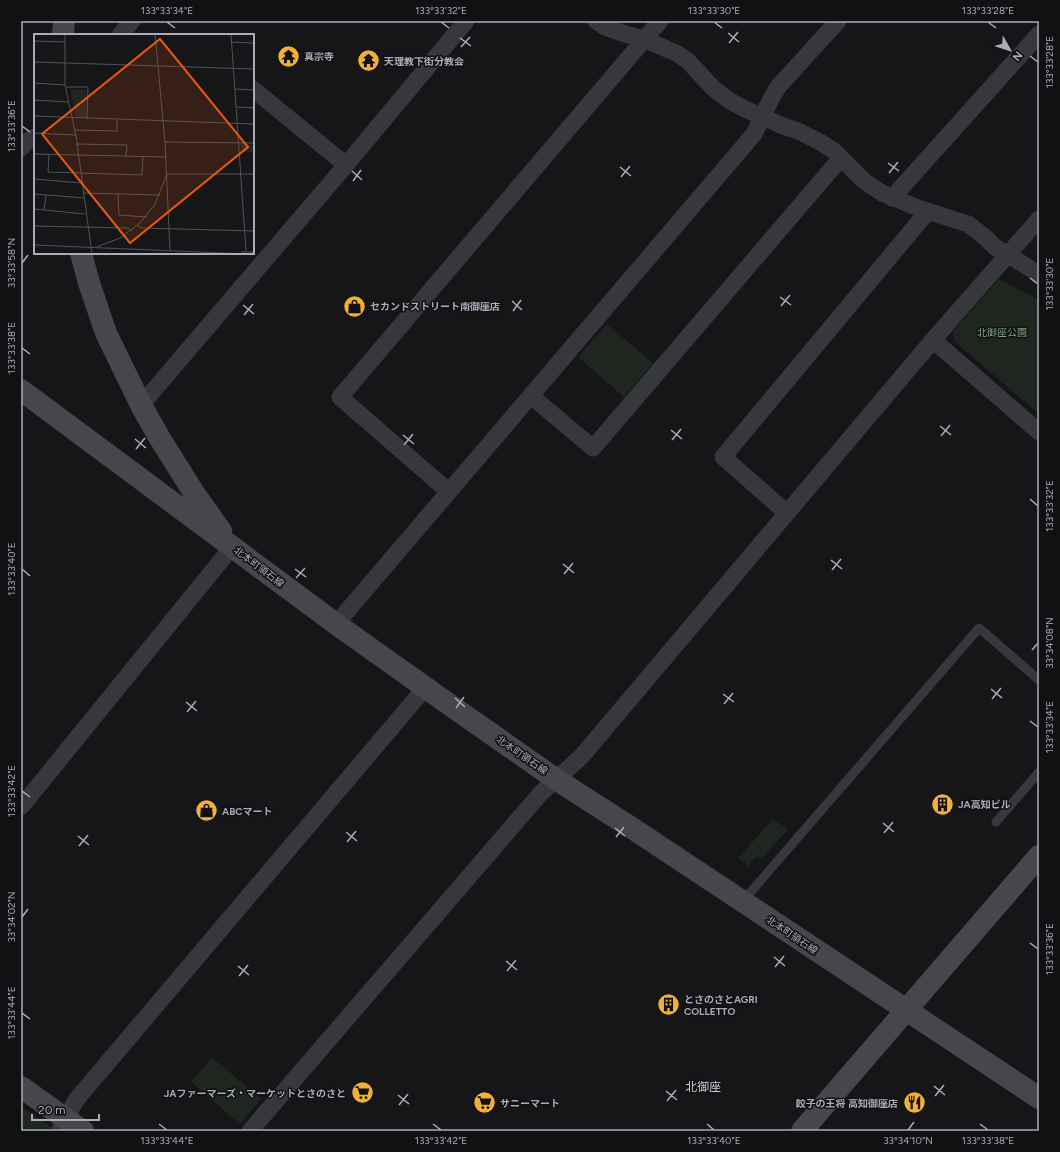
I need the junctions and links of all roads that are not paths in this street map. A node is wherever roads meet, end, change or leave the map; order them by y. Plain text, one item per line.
1 (64, 21) edge
2 (132, 21) edge
3 (466, 21) edge
4 (596, 21) edge
5 (660, 21) edge
6 (838, 21) edge
7 (63, 34) edge
8 (121, 34) edge
9 (1039, 34) edge
10 (644, 39) junction
11 (254, 89) edge
12 (762, 117) junction
13 (34, 138) edge
14 (21, 148) edge
15 (841, 158) junction
16 (346, 165) junction
17 (892, 198) junction
18 (928, 211) junction
19 (1039, 219) edge
20 (81, 254) edge
21 (1007, 255) junction
22 (1039, 274) edge
23 (933, 340) junction
24 (21, 390) edge
25 (531, 396) junction
26 (141, 405) junction
27 (1039, 432) edge
28 (448, 491) junction
29 (787, 513) junction
30 (232, 547) junction
31 (336, 624) junction
32 (1039, 680) edge
33 (425, 688) junction
34 (1039, 772) edge
35 (557, 780) junction
36 (21, 807) edge
37 (996, 822) dead end
38 (1039, 856) edge
39 (742, 902) junction
40 (906, 1011) junction
41 (21, 1087) edge
42 (1039, 1098) edge
43 (69, 1127) edge
44 (250, 1131) edge
45 (802, 1131) edge

1 - 7 main road
2 - 8 street
3 - 16 street
4 - 10 street
5 - 10 street
6 - 12 street
9 - 17 street
10 - 12 street
10 - 28 street
11 - 16 street
12 - 15 street
12 - 25 street
13 - 14 street
15 - 17 street
15 - 25 street
16 - 26 street
17 - 18 street
18 - 21 street
18 - 29 street
19 - 21 street
20 - 26 main road
21 - 22 street
21 - 23 street
23 - 27 street
23 - 29 street
24 - 30 main road, 北本町領石線
25 - 28 street
26 - 30 main road
28 - 31 street
29 - 35 street
30 - 31 main road, 北本町領石線
30 - 36 street
31 - 33 main road, 北本町領石線
32 - 39 lane
33 - 35 main road, 北本町領石線
33 - 43 street
34 - 37 lane
35 - 39 main road, 北本町領石線
35 - 44 street
38 - 40 main road
39 - 40 main road, 北本町領石線
40 - 42 main road, 北本町領石線
40 - 45 main road
41 - 43 main road

